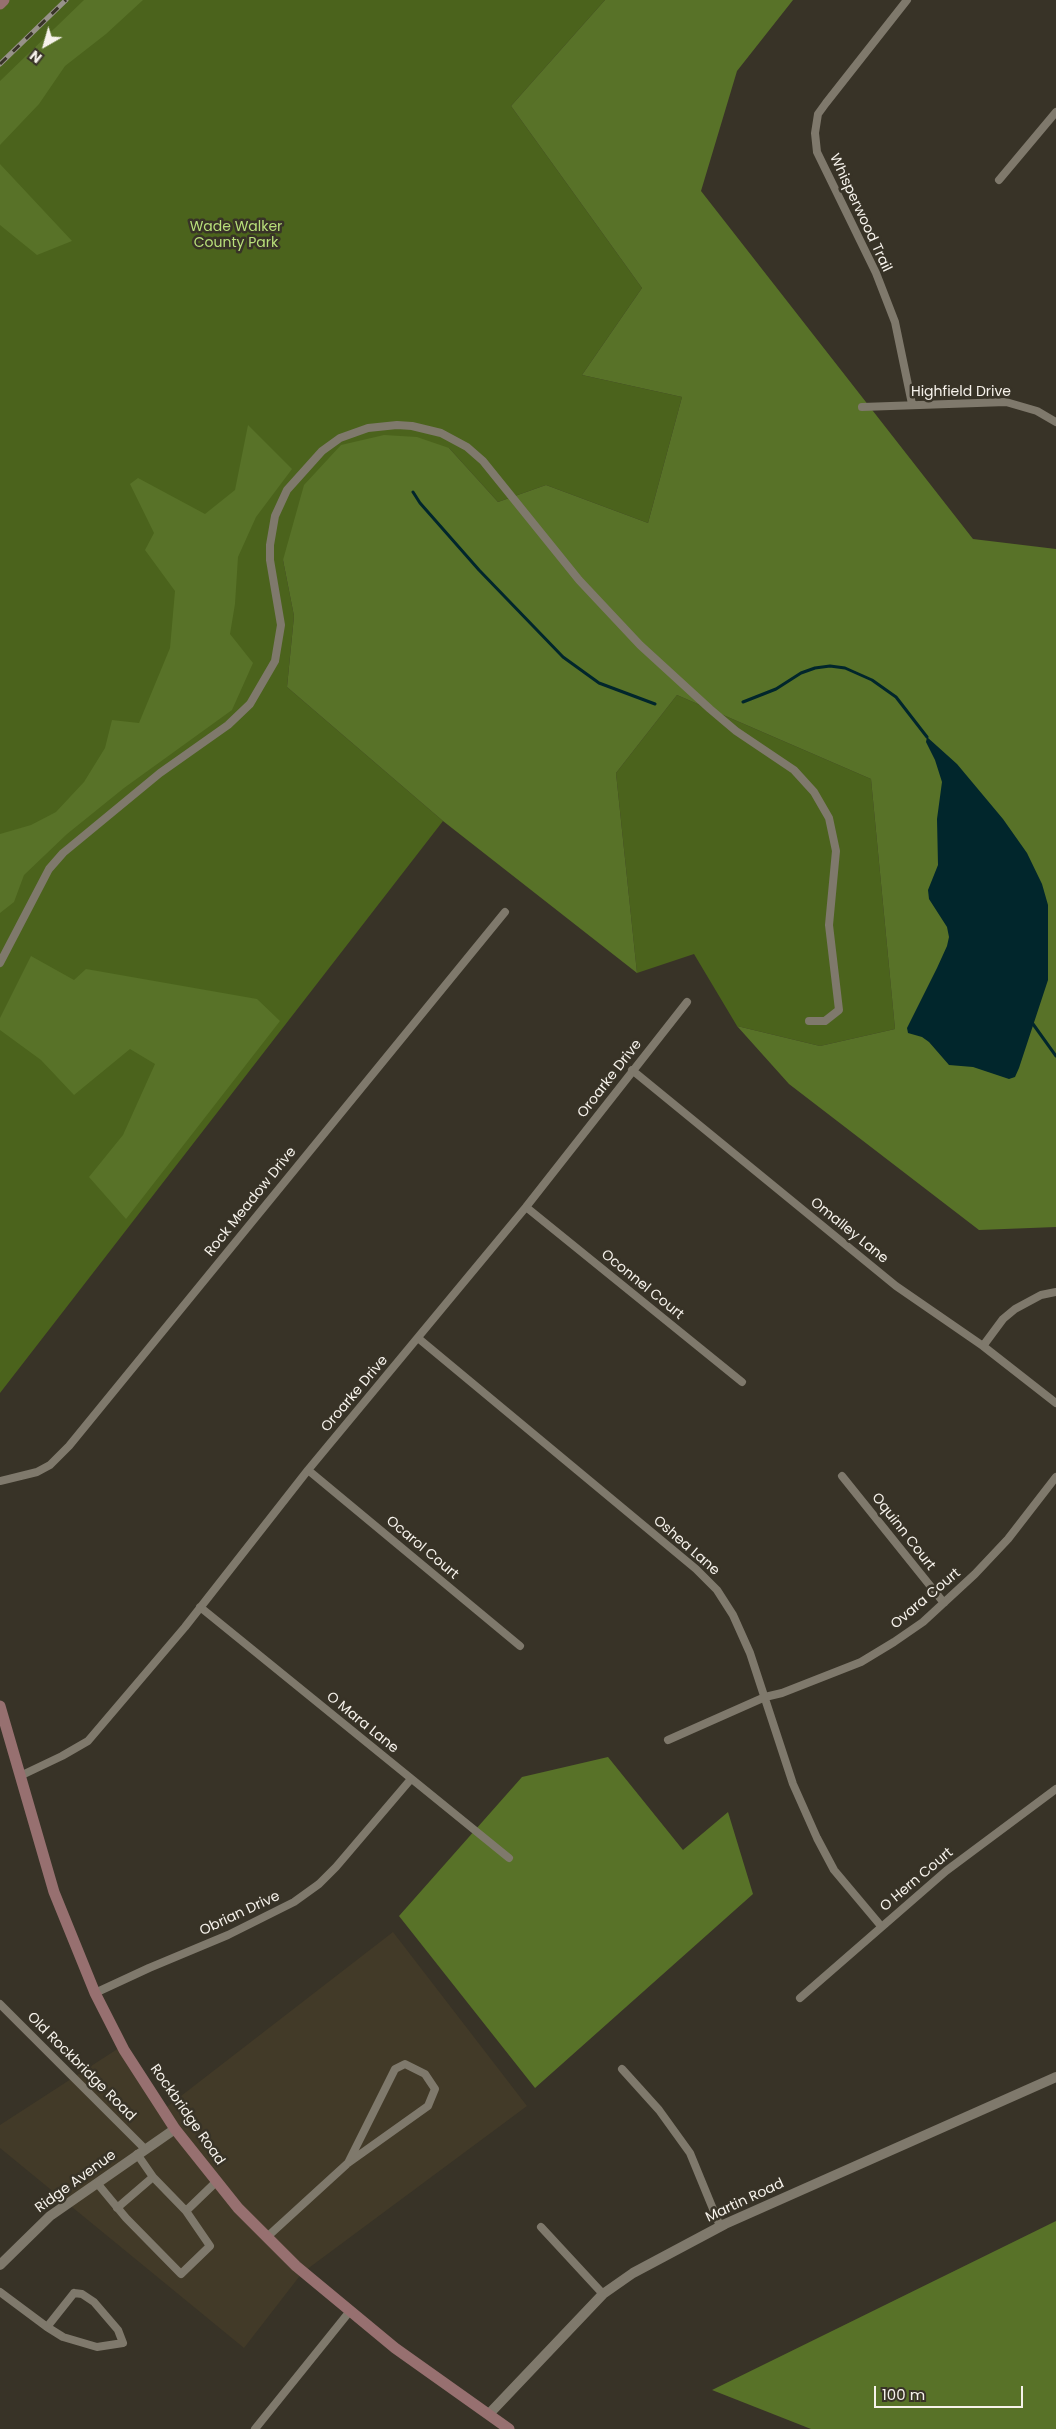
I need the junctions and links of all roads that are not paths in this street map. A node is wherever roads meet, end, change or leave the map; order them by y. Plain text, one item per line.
1 (4, 0) edge
2 (907, 0) edge
3 (0, 4) edge
4 (1056, 112) edge
5 (998, 180) dead end
6 (912, 404) junction
7 (862, 407) dead end
8 (1056, 422) edge
9 (505, 912) dead end
10 (0, 963) edge
11 (687, 1002) dead end
12 (809, 1021) dead end
13 (632, 1070) junction
14 (526, 1207) junction
15 (1056, 1292) edge
16 (418, 1338) junction
17 (983, 1346) junction
18 (742, 1382) dead end
19 (1056, 1404) edge
20 (308, 1470) junction
21 (842, 1476) dead end
22 (1056, 1477) edge
23 (0, 1481) edge
24 (944, 1603) junction
25 (200, 1607) junction
26 (520, 1646) dead end
27 (765, 1697) junction
28 (0, 1706) edge
29 (668, 1740) dead end
30 (20, 1776) junction
31 (411, 1780) junction
32 (1056, 1789) edge
33 (509, 1858) dead end
34 (880, 1926) junction
35 (95, 1993) junction
36 (800, 1998) dead end
37 (0, 2004) edge
38 (622, 2069) dead end
39 (1056, 2078) edge
40 (175, 2129) junction
41 (140, 2151) junction
42 (348, 2163) junction
43 (153, 2177) junction
44 (216, 2182) junction
45 (97, 2183) junction
46 (118, 2208) junction
47 (186, 2211) junction
48 (720, 2226) junction
49 (541, 2228) dead end
50 (267, 2237) junction
51 (0, 2265) edge
52 (0, 2292) edge
53 (603, 2294) junction
54 (350, 2312) junction
55 (47, 2327) junction
56 (489, 2414) junction
57 (255, 2429) edge
58 (510, 2429) edge

1 - 3 main road
2 - 6 street, Whisperwood Trail
4 - 5 street
6 - 7 street, Highfield Drive
6 - 8 street, Highfield Drive
9 - 23 street, Rock Meadow Drive
10 - 12 street
11 - 13 street, Oroarke Drive
13 - 14 street, Oroarke Drive
13 - 17 street, Omalley Lane
14 - 16 street, Oroarke Drive
14 - 18 street, Oconnel Court
15 - 17 street
16 - 20 street, Oroarke Drive
16 - 27 street, Oshea Lane
17 - 19 street, Omalley Lane
20 - 25 street, Oroarke Drive
20 - 26 street, Ocarol Court
21 - 24 street, Oquinn Court
22 - 24 street, Ovara Court
24 - 27 street, Ovara Court
25 - 30 street, Oroarke Drive
25 - 31 street, O Mara Lane
27 - 29 street, Ovara Court
27 - 34 street, Oshea Lane
28 - 30 main road, Rockbridge Road
30 - 35 main road, Rockbridge Road
31 - 33 street, O Mara Lane
31 - 35 street, Obrian Drive
32 - 34 street, O Hern Court
34 - 36 street, O Hern Court
35 - 40 main road, Rockbridge Road
37 - 41 street, Old Rockbridge Road
38 - 48 street
39 - 48 street, Martin Road
40 - 41 street, Ridge Avenue
40 - 44 main road, Rockbridge Road
41 - 43 street, Old Rockbridge Road
41 - 45 street, Ridge Avenue
42 - 42 street
42 - 50 street
43 - 46 street
43 - 47 street, Old Rockbridge Road
44 - 47 street
44 - 50 main road, Rockbridge Road
45 - 46 street
45 - 51 street, Ridge Avenue
46 - 47 street, Old Rockbridge Road
48 - 53 street, Martin Road
49 - 53 street
50 - 54 main road, Rockbridge Road
52 - 55 street
53 - 56 street, Martin Road
54 - 56 main road, Rockbridge Road
54 - 57 street
55 - 55 street
56 - 58 main road, Rockbridge Road

